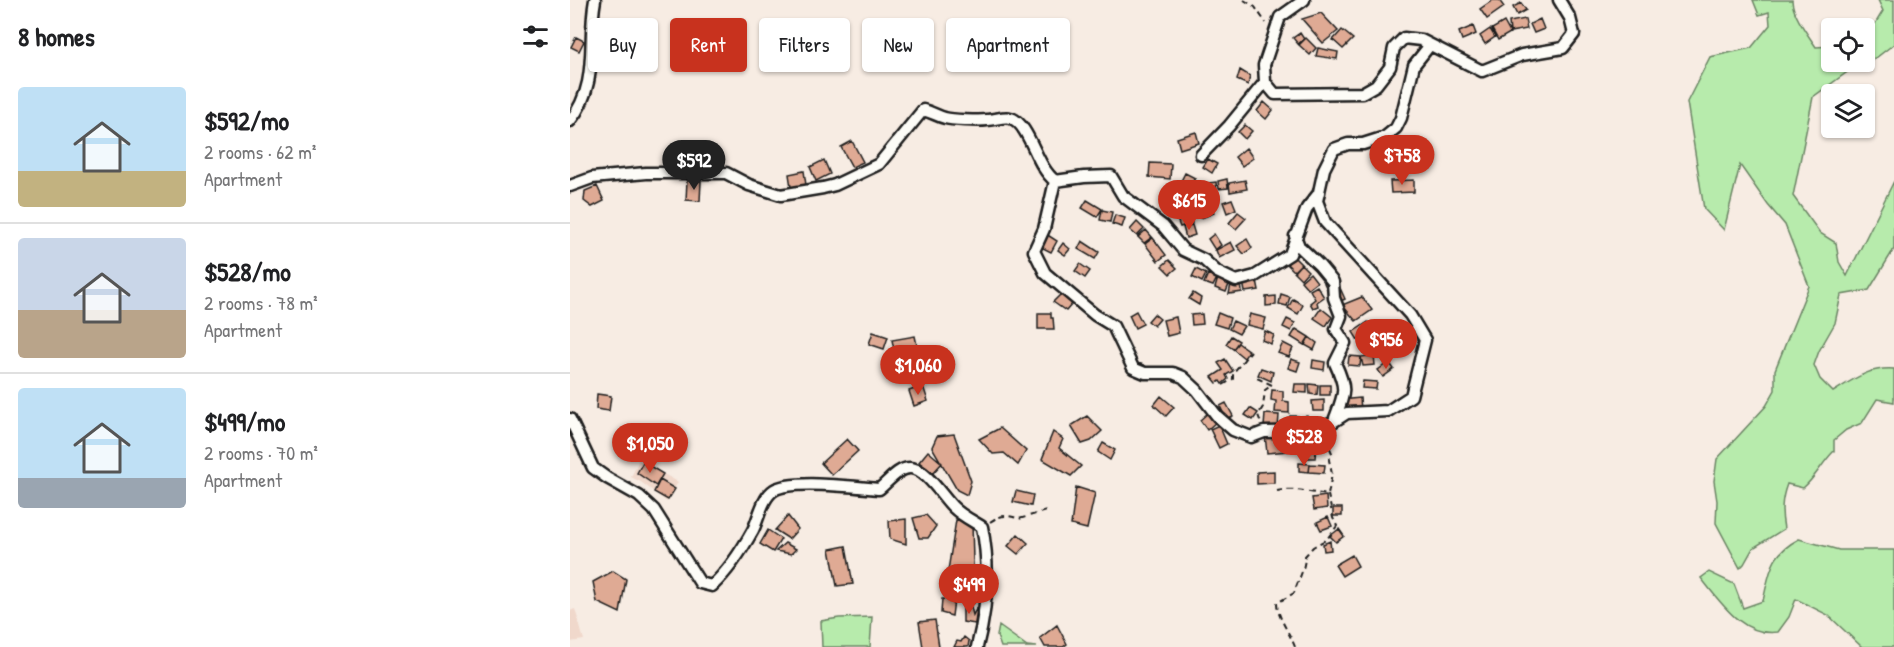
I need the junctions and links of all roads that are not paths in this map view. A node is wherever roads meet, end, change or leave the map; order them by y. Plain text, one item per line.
1 (595, 0) edge
2 (1304, 0) edge
3 (1559, 0) edge
4 (1430, 45) junction
5 (1265, 82) junction
6 (570, 121) edge
7 (1201, 155) dead end
8 (1055, 181) junction
9 (570, 186) edge
10 (1319, 192) junction
11 (1295, 236) junction
12 (570, 419) edge
13 (1332, 421) junction
14 (977, 647) edge

1 - 6 street
2 - 5 street
3 - 4 street
4 - 5 street
4 - 10 street
5 - 7 street
8 - 9 street
8 - 11 street
8 - 13 street
10 - 11 street
10 - 13 street
11 - 13 street
12 - 14 street

